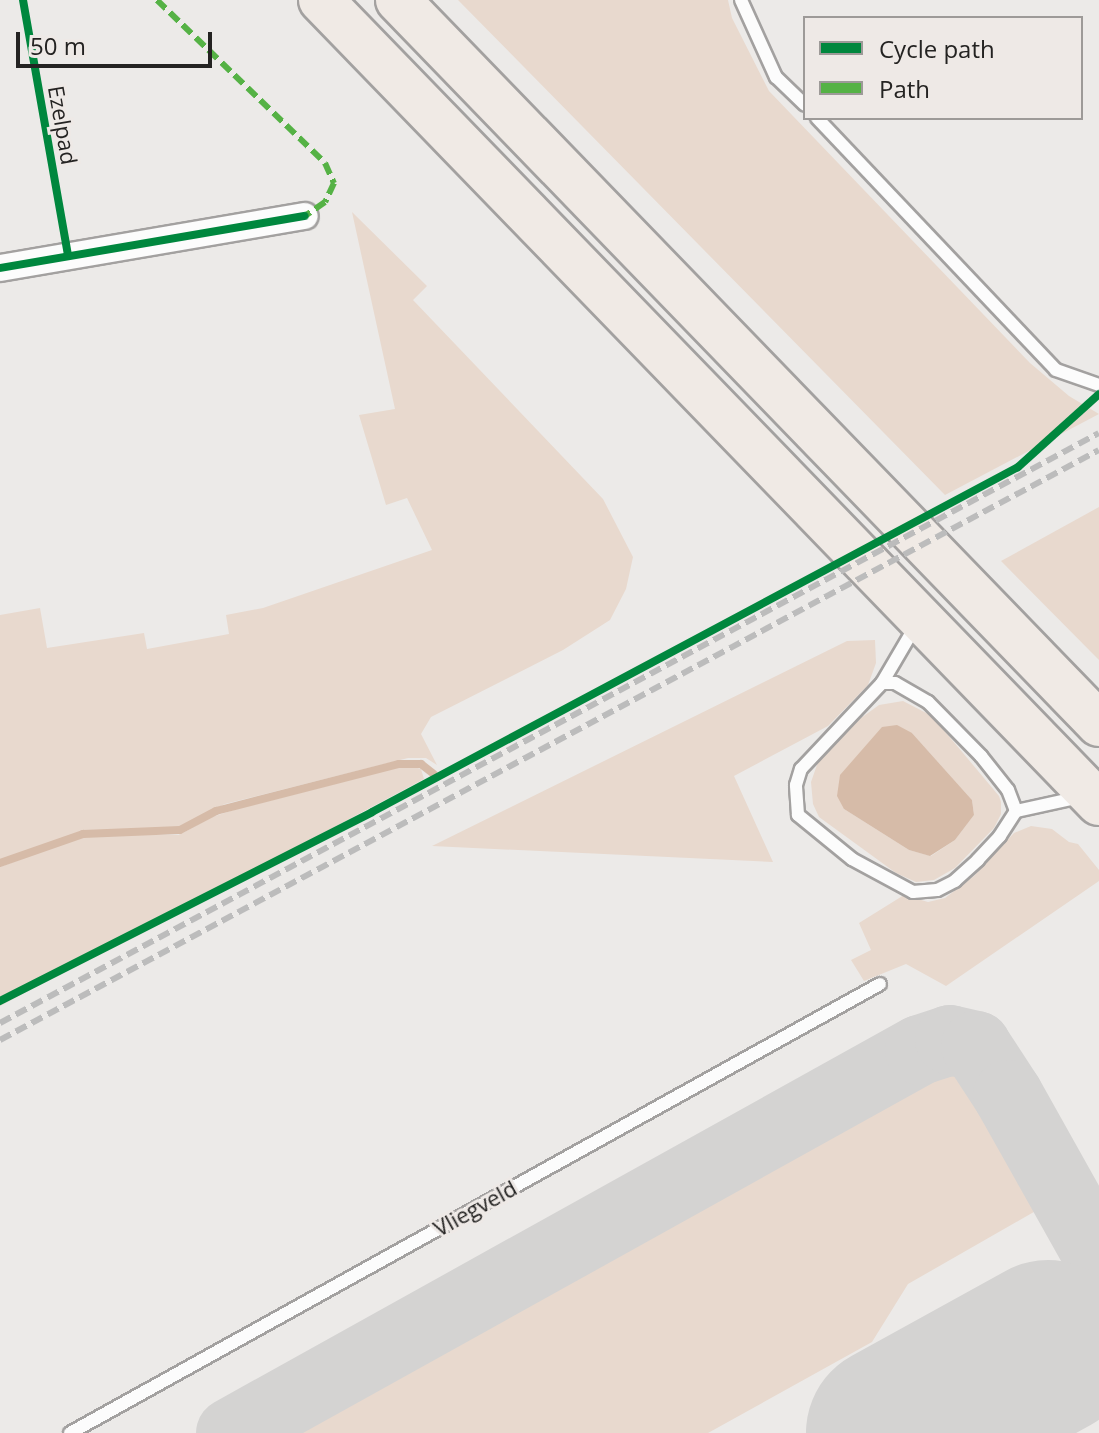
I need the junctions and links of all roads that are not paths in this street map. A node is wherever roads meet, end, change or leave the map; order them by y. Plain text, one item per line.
1 (321, 0) edge
2 (741, 0) edge
3 (403, 4) edge
4 (803, 103) edge
5 (819, 120) edge
6 (305, 216) dead end
7 (0, 268) edge
8 (1099, 385) edge
9 (920, 619) junction
10 (882, 683) junction
11 (1099, 724) edge
12 (1095, 799) edge
13 (1016, 811) junction
14 (880, 984) dead end
15 (70, 1433) edge

1 - 9 highway
2 - 4 lane
3 - 11 highway
5 - 8 lane
6 - 7 street
9 - 10 lane
9 - 12 highway
10 - 13 lane
10 - 13 lane
12 - 13 lane
14 - 15 lane, Vliegveld

